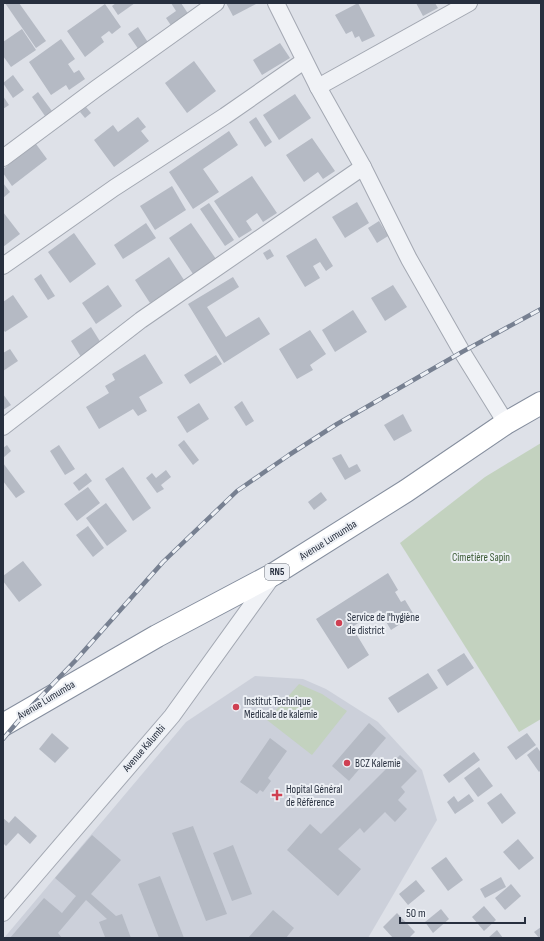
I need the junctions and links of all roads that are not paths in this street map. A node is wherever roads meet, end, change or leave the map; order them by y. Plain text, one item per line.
1 (216, 3) edge
2 (276, 3) edge
3 (468, 3) edge
4 (304, 60) junction
5 (318, 87) junction
6 (3, 158) edge
7 (363, 167) junction
8 (3, 266) edge
9 (541, 403) edge
10 (506, 423) junction
11 (3, 427) edge
12 (274, 574) junction
13 (3, 725) edge
14 (3, 913) edge

1 - 6 street
2 - 4 street
3 - 5 street
4 - 5 street
4 - 8 street
5 - 7 street
7 - 10 street
7 - 11 street
9 - 10 highway, Avenue Lumumba / RN5
10 - 12 highway, Avenue Lumumba / RN5
12 - 13 highway, Avenue Lumumba / RN5
12 - 14 street, Avenue Kalumbi

